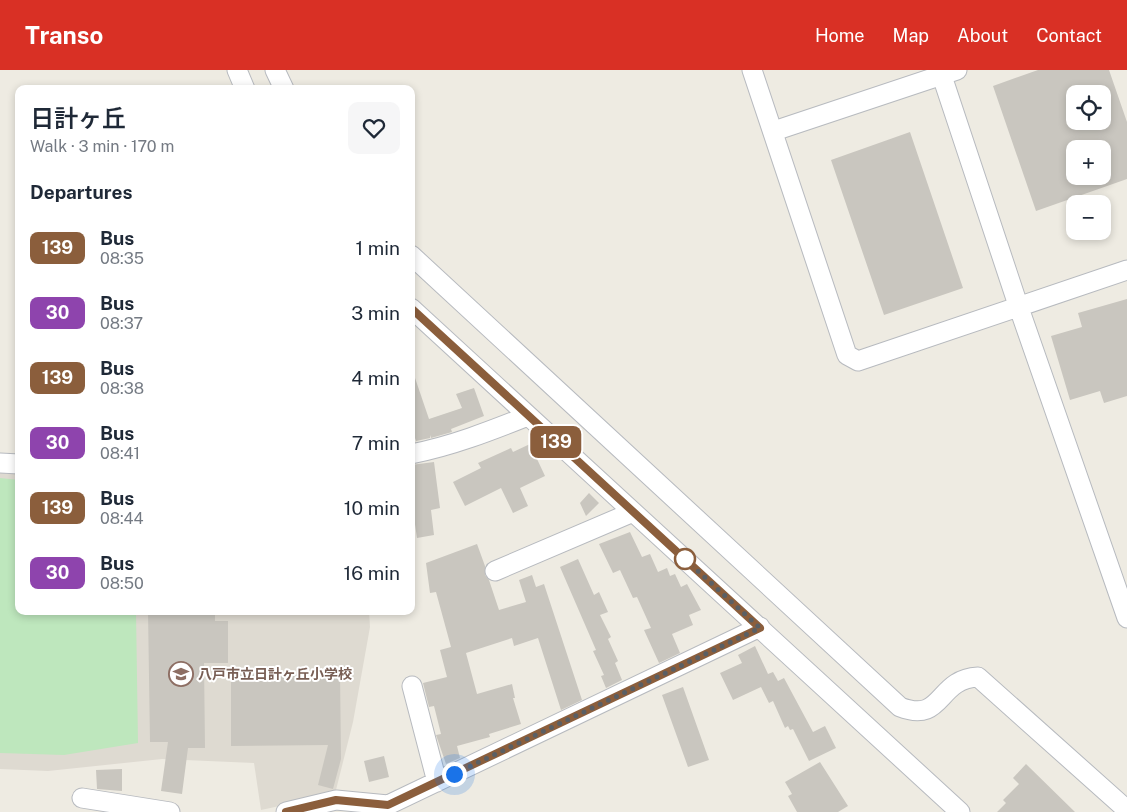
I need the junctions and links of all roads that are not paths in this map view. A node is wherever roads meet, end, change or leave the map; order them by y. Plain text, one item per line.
1 (236, 70) edge
2 (275, 70) edge
3 (752, 70) edge
4 (946, 72) edge
5 (243, 85) edge
6 (282, 85) edge
7 (774, 131) junction
8 (415, 258) edge
9 (1127, 270) edge
10 (1018, 305) junction
11 (415, 312) edge
12 (528, 416) junction
13 (415, 453) edge
14 (0, 463) edge
15 (15, 464) edge
16 (632, 512) junction
17 (495, 571) dead end
18 (1127, 618) edge
19 (760, 628) junction
20 (412, 686) dead end
21 (437, 782) junction
22 (82, 798) dead end
23 (1127, 810) edge
24 (170, 812) edge
25 (286, 812) edge
26 (960, 812) edge

1 - 5 street
2 - 6 street
3 - 7 street
4 - 7 street
4 - 10 street
7 - 10 street
8 - 23 street
9 - 10 street
10 - 18 street
11 - 12 street
12 - 13 street
12 - 16 street
14 - 15 street
16 - 17 street
16 - 19 street
19 - 21 street
19 - 26 street
20 - 21 street
21 - 25 street
22 - 24 street

